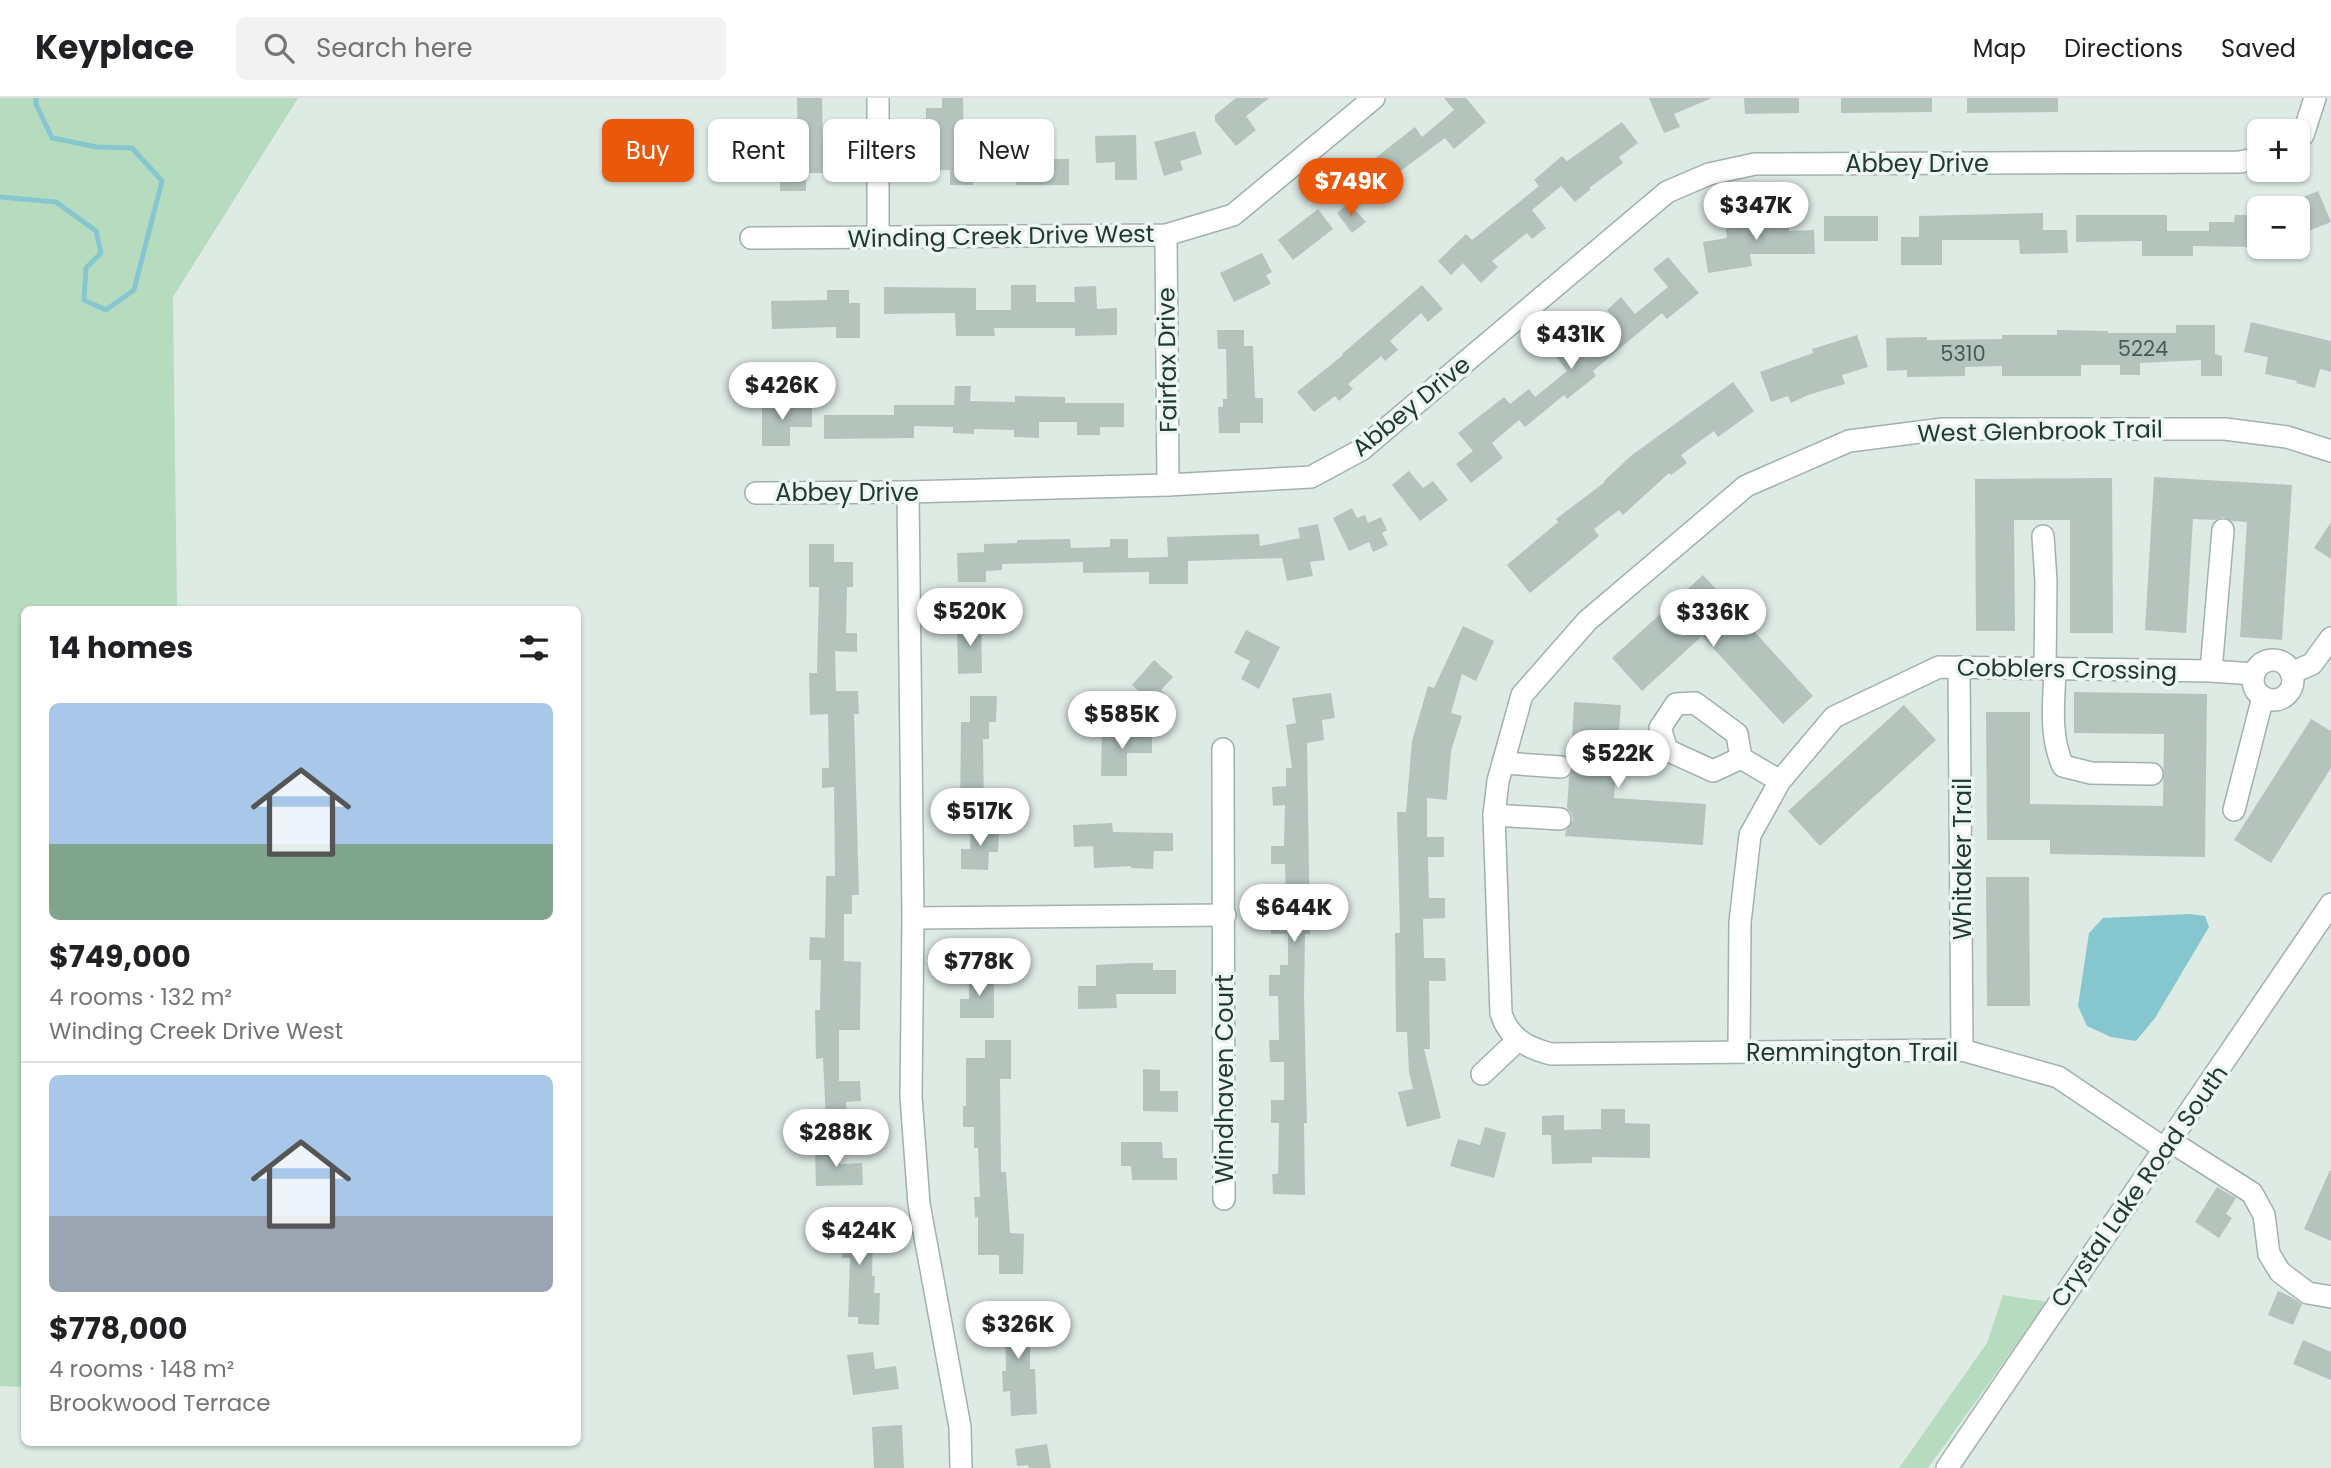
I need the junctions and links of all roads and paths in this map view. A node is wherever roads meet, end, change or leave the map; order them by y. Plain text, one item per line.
1 (878, 98) edge
2 (1374, 98) edge
3 (2315, 98) edge
4 (2308, 119) edge
5 (2247, 161) edge
6 (1166, 235) junction
7 (878, 237) junction
8 (751, 238) dead end
9 (2331, 451) edge
10 (1168, 485) junction
11 (908, 492) junction
12 (756, 493) dead end
13 (2223, 530) dead end
14 (2043, 536) dead end
15 (2331, 638) edge
16 (1959, 667) junction
17 (2050, 669) junction
18 (2211, 671) junction
19 (2291, 673) junction
20 (2254, 674) junction
21 (2263, 697) junction
22 (1223, 749) dead end
23 (1741, 758) dead end
24 (1503, 763) junction
25 (1561, 767) dead end
26 (2152, 774) dead end
27 (1780, 781) junction
28 (2234, 810) dead end
29 (1494, 816) junction
30 (1560, 819) dead end
31 (2331, 904) edge
32 (1225, 915) junction
33 (913, 918) junction
34 (1518, 1040) junction
35 (1962, 1050) junction
36 (1739, 1052) junction
37 (1482, 1073) dead end
38 (2167, 1145) junction
39 (1224, 1199) dead end
40 (2331, 1297) edge
41 (961, 1468) edge
42 (1947, 1468) edge

1 - 7 street
2 - 6 street, Winding Creek Drive West
3 - 4 street
5 - 10 street, Abbey Drive
6 - 7 street, Winding Creek Drive West
6 - 10 street, Fairfax Drive
7 - 8 street, Winding Creek Drive West
9 - 24 street, West Glenbrook Trail
10 - 11 street, Abbey Drive
11 - 12 street, Abbey Drive
11 - 33 street
13 - 18 street
14 - 17 street
15 - 19 street
16 - 17 street, Cobblers Crossing
16 - 27 street, Cobblers Crossing
16 - 35 street, Whitaker Trail
17 - 18 street, Cobblers Crossing
17 - 26 street
18 - 20 street, Cobblers Crossing
19 - 20 street, Cobblers Crossing
19 - 21 street
20 - 21 street
21 - 28 street
22 - 32 street, Windhaven Court
23 - 27 street
24 - 25 street
24 - 29 street, West Glenbrook Trail
27 - 36 street, Cobblers Crossing
29 - 30 street
29 - 34 street, West Glenbrook Trail
31 - 38 street, Crystal Lake Road South
32 - 33 street
32 - 39 street, Windhaven Court
33 - 41 street
34 - 36 street, Remmington Trail
34 - 37 street
35 - 36 street, Remmington Trail
35 - 38 street, Remmington Trail
38 - 40 street, Remmington Trail
38 - 42 street, Crystal Lake Road South

